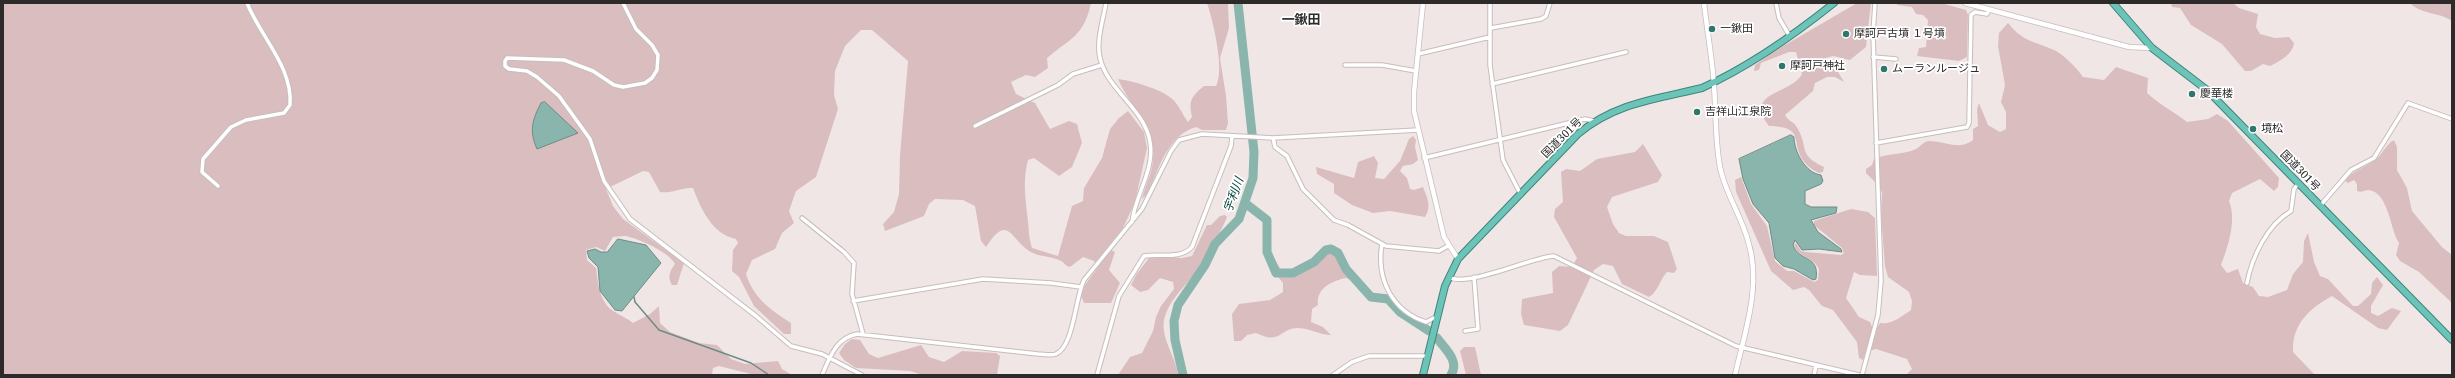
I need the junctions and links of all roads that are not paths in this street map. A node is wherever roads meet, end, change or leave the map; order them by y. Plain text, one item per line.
1 (247, 3) edge
2 (623, 3) edge
3 (1106, 3) edge
4 (1423, 3) edge
5 (1490, 3) edge
6 (1550, 3) edge
7 (1704, 3) edge
8 (1776, 3) edge
9 (1875, 3) edge
10 (1965, 3) edge
11 (2113, 3) edge
12 (1831, 4) edge
13 (1989, 10) junction
14 (1491, 28) junction
15 (1789, 35) junction
16 (1490, 37) junction
17 (2142, 37) junction
18 (2137, 48) junction
19 (2152, 48) junction
20 (1626, 52) dead end
21 (1418, 54) junction
22 (1873, 57) junction
23 (1896, 59) dead end
24 (1102, 65) junction
25 (1346, 65) dead end
26 (1416, 71) junction
27 (1714, 82) junction
28 (1492, 84) junction
29 (2452, 119) edge
30 (1594, 121) junction
31 (975, 126) dead end
32 (1418, 130) junction
33 (1233, 137) junction
34 (1273, 138) junction
35 (1500, 139) junction
36 (1876, 143) junction
37 (1424, 158) junction
38 (2298, 184) junction
39 (218, 186) dead end
40 (1521, 195) junction
41 (2320, 206) junction
42 (802, 218) dead end
43 (1132, 223) junction
44 (1382, 244) junction
45 (1448, 246) junction
46 (1458, 259) junction
47 (1448, 276) junction
48 (1474, 277) junction
49 (2247, 283) dead end
50 (1081, 287) junction
51 (853, 300) junction
52 (1436, 319) junction
53 (1465, 331) dead end
54 (863, 334) junction
55 (2452, 340) edge
56 (1741, 348) junction
57 (1428, 356) junction
58 (829, 358) junction
59 (1816, 366) junction
60 (822, 375) edge
61 (862, 375) edge
62 (1097, 375) edge
63 (1333, 375) edge
64 (1423, 375) edge
65 (1735, 375) edge
66 (1814, 375) edge
67 (1860, 375) edge

1 - 39 street
2 - 58 street
3 - 24 street
4 - 21 street
5 - 14 street
6 - 14 street
7 - 27 street
8 - 15 street
9 - 22 street
10 - 13 street
11 - 17 highway, 国道301号
12 - 15 highway, 国道301号
13 - 18 street
13 - 36 street
14 - 16 street
15 - 27 highway, 国道301号
16 - 21 street
16 - 28 street
17 - 18 street
17 - 19 highway, 国道301号
18 - 19 street
19 - 38 highway, 国道301号
20 - 28 street
21 - 26 street
22 - 23 street
22 - 36 street
24 - 31 street
24 - 43 street
25 - 26 street
26 - 32 street
27 - 30 highway, 国道301号
27 - 56 street
28 - 35 street
29 - 41 street
30 - 35 street
30 - 40 highway, 国道301号
32 - 34 street
32 - 37 street
33 - 34 street
33 - 43 street
33 - 62 street
34 - 44 street
35 - 37 street
35 - 40 street
36 - 67 street
37 - 45 street
38 - 41 highway, 国道301号
38 - 49 street
40 - 46 highway, 国道301号
41 - 55 highway, 国道301号
42 - 51 street
43 - 50 street
44 - 45 street
44 - 52 street
45 - 46 street
46 - 47 highway, 国道301号
47 - 48 street
47 - 52 highway, 国道301号
48 - 53 street
48 - 56 street
50 - 51 street
50 - 54 street
51 - 54 street
52 - 57 highway, 国道301号
54 - 58 street
56 - 59 street
56 - 65 street
57 - 63 street
57 - 64 highway, 国道301号
58 - 60 street
58 - 61 street
59 - 66 street
59 - 67 street

